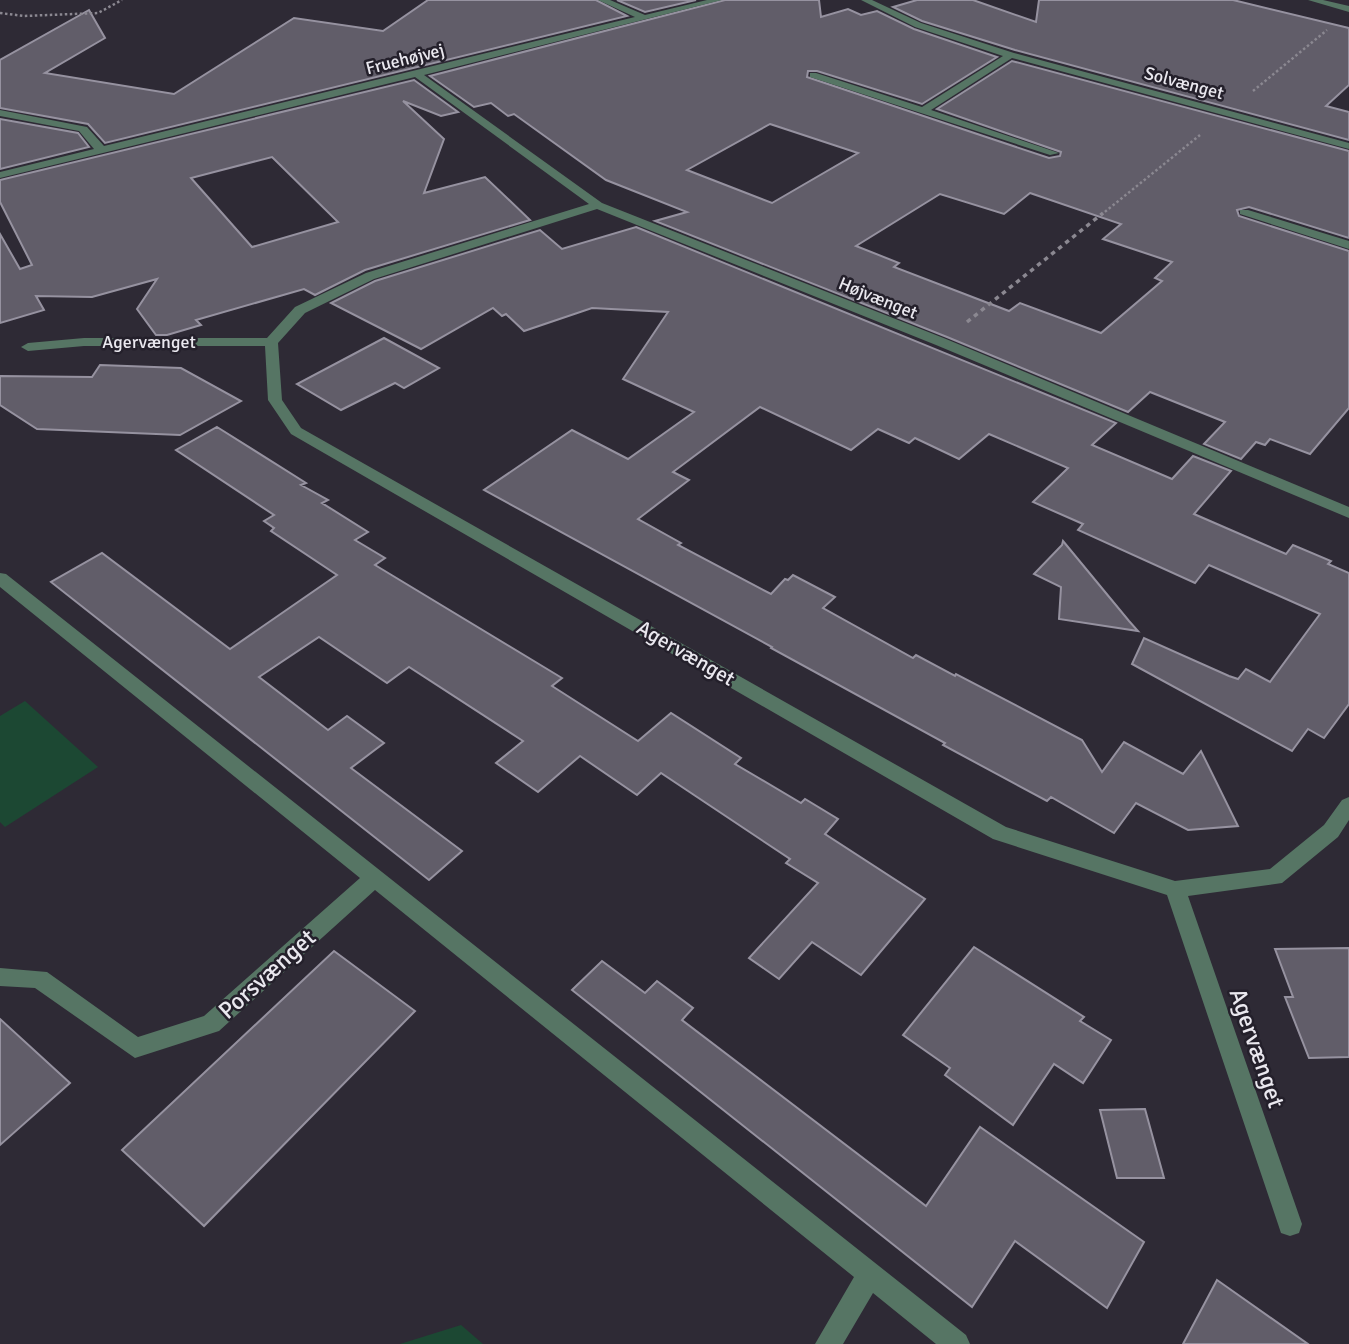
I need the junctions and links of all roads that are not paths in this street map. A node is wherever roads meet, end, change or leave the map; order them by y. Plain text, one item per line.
1 (602, 0) edge
2 (718, 0) edge
3 (866, 0) edge
4 (1312, 0) edge
5 (1349, 9) edge
6 (644, 18) junction
7 (1011, 55) junction
8 (417, 74) junction
9 (813, 75) dead end
10 (923, 111) junction
11 (0, 113) edge
12 (1349, 146) edge
13 (101, 150) junction
14 (1054, 153) dead end
15 (0, 175) edge
16 (598, 205) junction
17 (1244, 212) dead end
18 (1349, 245) edge
19 (271, 341) junction
20 (28, 347) dead end
21 (1349, 513) edge
22 (0, 578) edge
23 (1349, 805) edge
24 (374, 877) junction
25 (1175, 889) junction
26 (0, 977) edge
27 (1290, 1224) dead end
28 (869, 1275) junction
29 (828, 1344) edge
30 (957, 1344) edge

1 - 6 street
2 - 6 street, Fruehøjvej
3 - 7 street, Solvænget
4 - 5 street
6 - 8 street, Fruehøjvej
7 - 10 street
7 - 12 street, Solvænget
8 - 13 street, Fruehøjvej
8 - 16 street, Højvænget
9 - 10 street
10 - 14 street
11 - 13 street
13 - 15 street, Fruehøjvej
16 - 19 street
16 - 21 street, Højvænget
17 - 18 street
19 - 20 street, Agervænget
19 - 25 street, Agervænget
22 - 24 street
23 - 25 street, Agervænget
24 - 26 street, Porsvænget
24 - 28 street
25 - 27 street, Agervænget
28 - 29 street
28 - 30 street

